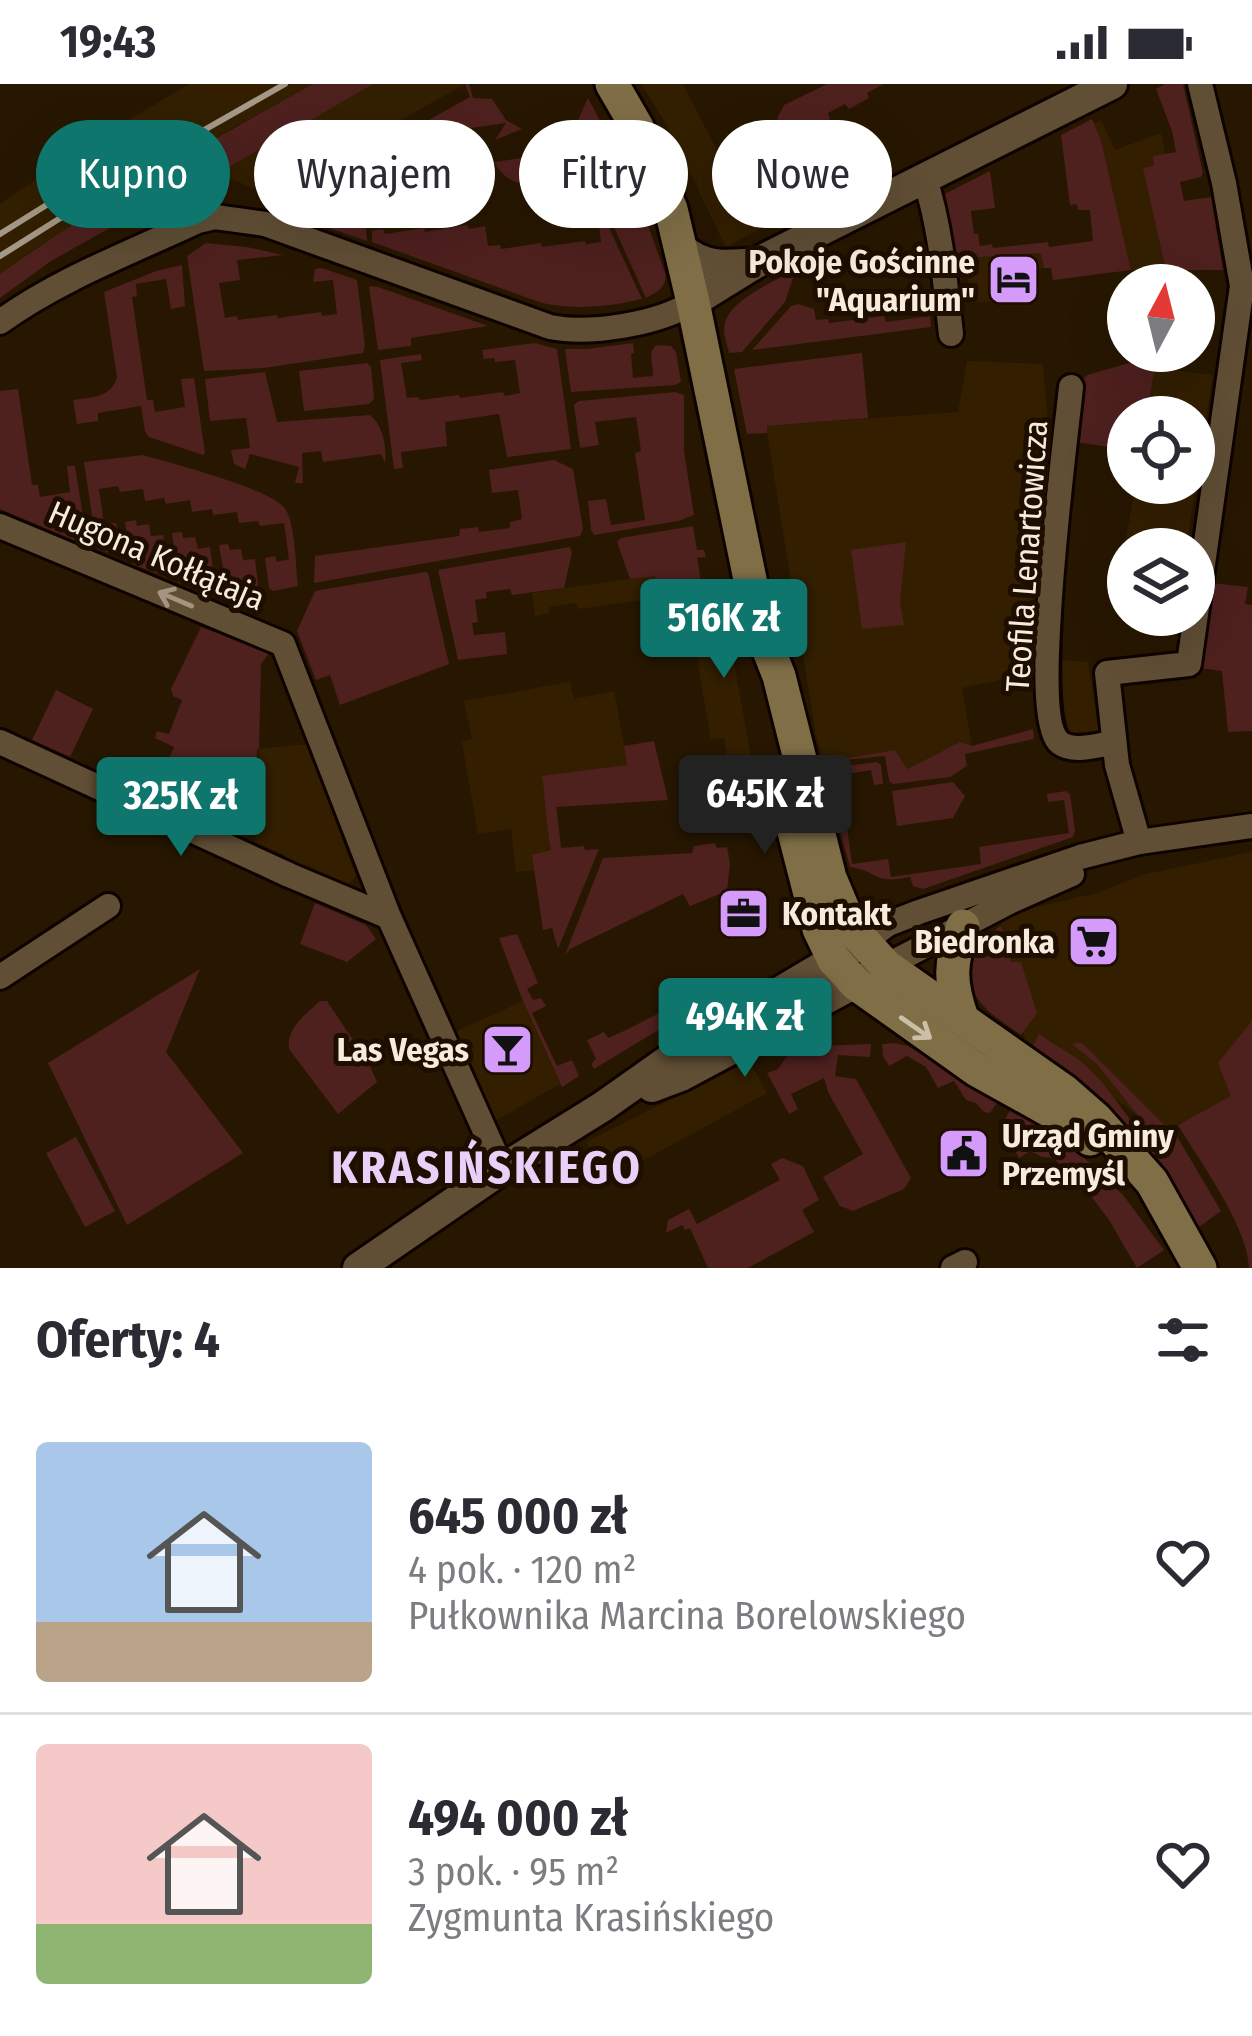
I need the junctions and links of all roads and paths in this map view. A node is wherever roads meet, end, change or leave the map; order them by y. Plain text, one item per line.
1 (612, 84) edge
2 (1112, 84) edge
3 (1200, 84) edge
4 (1252, 177) edge
5 (925, 179) junction
6 (1224, 183) junction
7 (680, 248) junction
8 (756, 263) junction
9 (1247, 285) edge
10 (693, 302) junction
11 (0, 322) edge
12 (951, 334) dead end
13 (1071, 387) dead end
14 (0, 526) edge
15 (0, 742) edge
16 (1113, 743) junction
17 (1252, 826) edge
18 (1139, 842) junction
19 (108, 906) dead end
20 (389, 917) junction
21 (963, 926) junction
22 (860, 963) junction
23 (0, 977) edge
24 (962, 1018) junction
25 (502, 1169) junction
26 (1181, 1237) junction
27 (358, 1268) edge
28 (1200, 1268) edge

1 - 7 main road
2 - 5 street
3 - 6 street
4 - 6 street
5 - 8 street
5 - 12 street
6 - 9 street
7 - 8 street
7 - 10 main road
8 - 10 street
9 - 16 street
10 - 11 street
10 - 22 main road
13 - 16 street, Teofila Lenartowicza
20 -> 14 street, Hugona Kołłątaja
15 - 20 street
16 - 18 street
17 - 18 street
18 - 21 street
18 - 22 street
19 - 23 street
20 - 25 street, Hugona Kołłątaja
21 - 22 street
21 - 24 main road
22 - 24 main road
22 - 25 street
22 -> 26 main road
24 - 26 main road
25 - 27 street
26 - 28 main road

